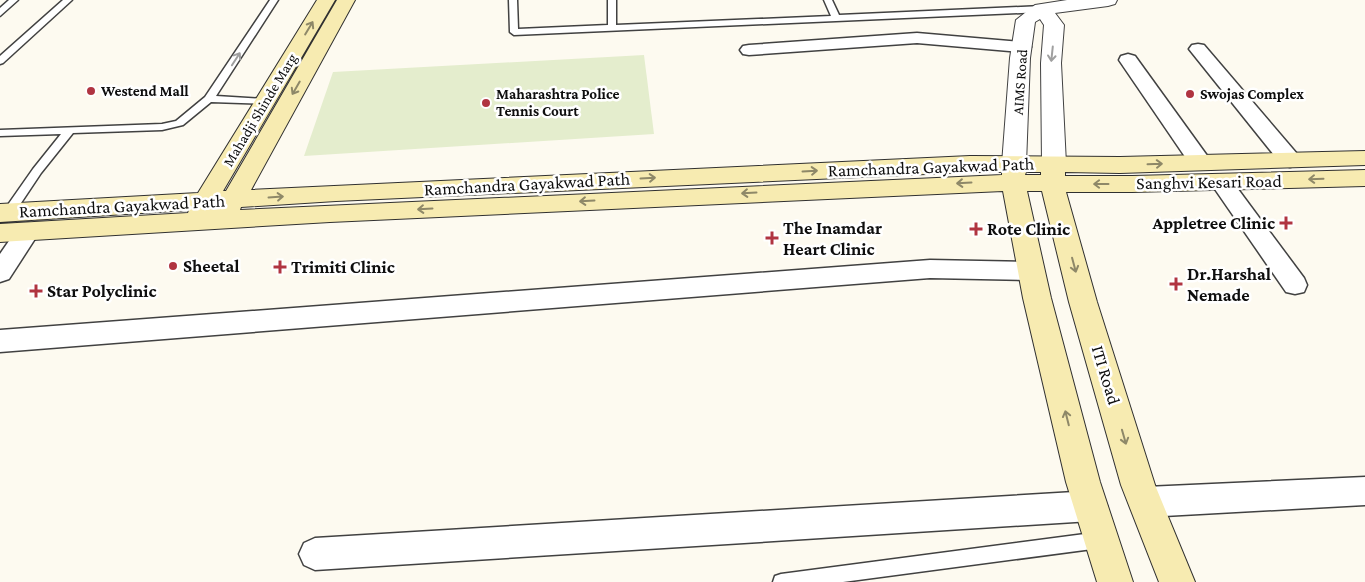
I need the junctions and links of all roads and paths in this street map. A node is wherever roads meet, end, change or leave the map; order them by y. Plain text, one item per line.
1 (14, 0) edge
2 (68, 0) edge
3 (274, 0) edge
4 (326, 0) edge
5 (346, 0) edge
6 (512, 0) edge
7 (612, 0) edge
8 (828, 0) edge
9 (1108, 0) edge
10 (1040, 5) edge
11 (0, 13) edge
12 (836, 18) junction
13 (612, 28) junction
14 (1022, 47) junction
15 (1198, 48) dead end
16 (750, 50) dead end
17 (1128, 60) dead end
18 (0, 61) edge
19 (209, 99) junction
20 (266, 102) junction
21 (70, 130) junction
22 (0, 133) edge
23 (1365, 158) edge
24 (1290, 160) junction
25 (1200, 162) junction
26 (1014, 173) junction
27 (1053, 174) junction
28 (1365, 178) edge
29 (1221, 182) junction
30 (233, 200) junction
31 (207, 215) junction
32 (3, 219) edge
33 (28, 232) junction
34 (1031, 271) junction
35 (0, 273) edge
36 (1295, 286) dead end
37 (0, 341) edge
38 (1365, 491) edge
39 (1146, 502) junction
40 (1091, 506) junction
41 (1100, 540) junction
42 (315, 554) dead end
43 (781, 582) edge
44 (1115, 582) edge
45 (1177, 582) edge

1 - 11 lane
2 - 18 lane
19 -> 3 lane
20 -> 4 main road, Mahadji Shinde Marg
5 -> 30 main road, Mahadji Shinde Marg
6 - 13 lane
7 - 13 lane
8 - 12 lane
9 - 10 street
10 - 12 lane
10 - 14 street, AIMS Road
10 -> 27 street, AIMS Road
12 - 13 lane
14 - 16 street
14 - 26 street, AIMS Road
15 - 24 street
17 - 25 street
19 - 20 lane
19 - 21 lane
20 - 31 main road, Mahadji Shinde Marg
21 - 22 lane
21 - 32 lane
23 - 24 main road, Sanghvi Kesari Road
24 - 25 main road, Sanghvi Kesari Road
27 -> 25 main road, Sanghvi Kesari Road
26 - 27 main road, Ramchandra Gayakwad Path
30 -> 26 main road, Ramchandra Gayakwad Path
26 -> 31 main road, Ramchandra Gayakwad Path
26 - 34 main road
29 -> 27 main road, Sanghvi Kesari Road
27 -> 39 main road, ITI Road
28 -> 29 main road, Sanghvi Kesari Road
29 - 36 street
30 - 31 main road, Ramchandra Gayakwad Path
31 - 32 main road, Ramchandra Gayakwad Path
31 - 33 main road, Ramchandra Gayakwad Path
32 - 33 main road, Ramchandra Gayakwad Path
33 - 35 street
34 - 37 street
40 -> 34 main road
38 - 39 street
39 - 45 main road, ITI Road
40 - 41 main road
40 - 42 street
41 - 43 lane
41 - 44 main road

